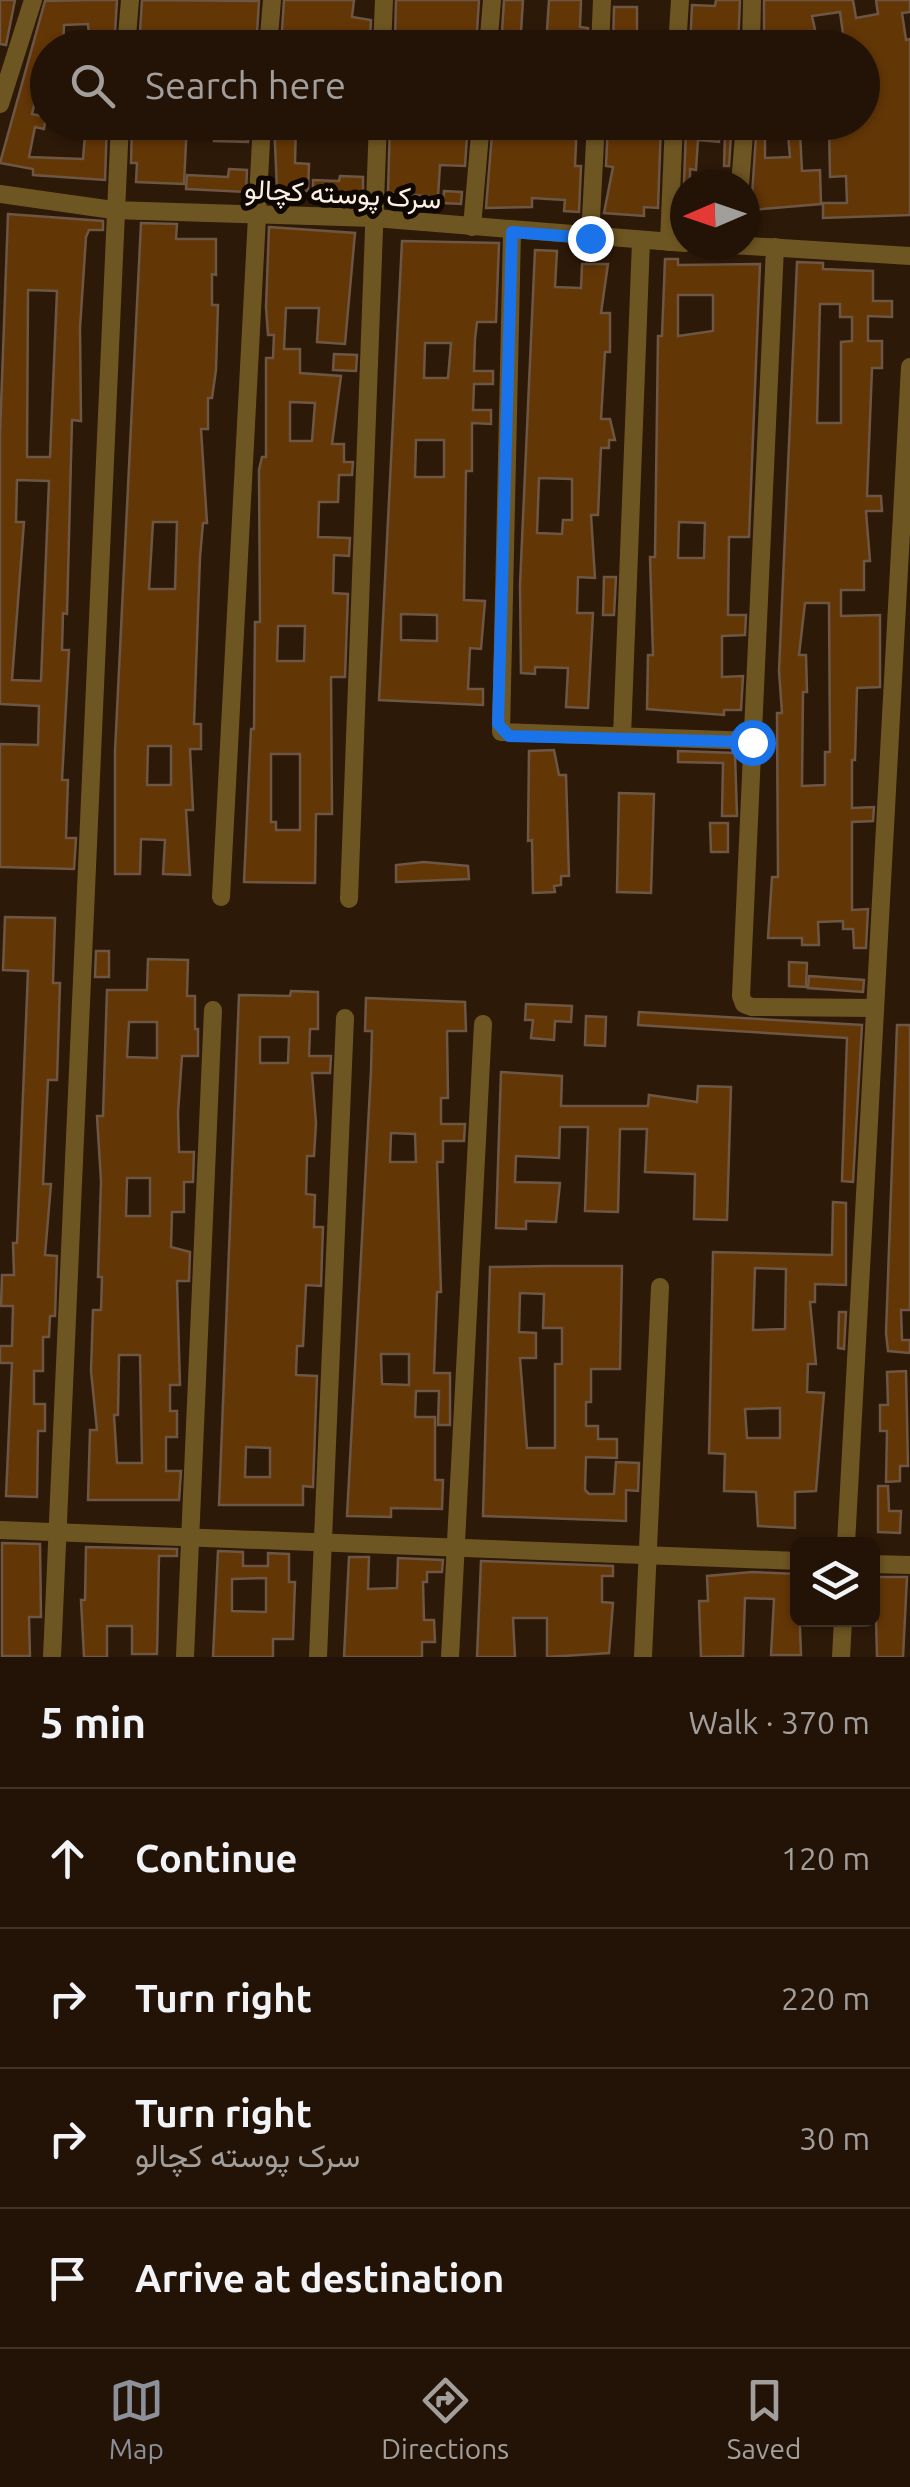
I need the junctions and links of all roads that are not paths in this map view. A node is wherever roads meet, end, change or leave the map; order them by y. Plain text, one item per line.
1 (33, 0) edge
2 (130, 0) edge
3 (272, 0) edge
4 (384, 0) edge
5 (492, 0) edge
6 (602, 0) edge
7 (680, 0) edge
8 (752, 0) edge
9 (128, 30) edge
10 (270, 30) edge
11 (383, 30) edge
12 (490, 30) edge
13 (601, 30) edge
14 (678, 30) edge
15 (751, 30) edge
16 (0, 104) edge
17 (118, 140) edge
18 (260, 140) edge
19 (377, 140) edge
20 (480, 140) edge
21 (595, 140) edge
22 (674, 140) edge
23 (744, 140) edge
24 (675, 170) edge
25 (741, 170) edge
26 (0, 194) edge
27 (112, 210) junction
28 (254, 217) junction
29 (374, 218) junction
30 (472, 227) junction
31 (512, 232) junction
32 (590, 238) junction
33 (641, 242) junction
34 (670, 243) edge
35 (760, 246) edge
36 (775, 247) junction
37 (910, 256) edge
38 (910, 368) edge
39 (622, 736) junction
40 (752, 742) junction
41 (220, 897) dead end
42 (350, 899) dead end
43 (875, 1008) junction
44 (213, 1010) dead end
45 (345, 1018) dead end
46 (483, 1024) dead end
47 (660, 1287) dead end
48 (0, 1530) edge
49 (59, 1532) junction
50 (189, 1537) junction
51 (846, 1537) edge
52 (323, 1542) junction
53 (456, 1546) junction
54 (649, 1555) junction
55 (790, 1561) edge
56 (880, 1564) edge
57 (910, 1565) edge
58 (843, 1627) edge
59 (52, 1657) edge
60 (185, 1657) edge
61 (318, 1657) edge
62 (450, 1657) edge
63 (643, 1657) edge
64 (841, 1657) edge

1 - 16 street
2 - 9 street
3 - 10 street
4 - 11 street
5 - 12 street
6 - 13 street
7 - 14 street
8 - 15 street
17 - 27 street
18 - 28 street
19 - 29 street
20 - 30 street
21 - 32 street
22 - 24 street
23 - 25 street
26 - 27 street, سرک پوسته کچالو
27 - 28 street, سرک پوسته کچالو
27 - 49 street
28 - 29 street, سرک پوسته کچالو
28 - 41 street
29 - 30 street, سرک پوسته کچالو
29 - 42 street
30 - 31 street, سرک پوسته کچالو
31 - 32 street, سرک پوسته کچالو
31 - 39 street
32 - 33 street, سرک پوسته کچالو
33 - 34 street, سرک پوسته کچالو
33 - 39 street
35 - 36 street
36 - 37 street
36 - 40 street
38 - 43 street
39 - 40 street
40 - 43 street
43 - 51 street
44 - 50 street
45 - 52 street
46 - 53 street
47 - 54 street
48 - 49 street
49 - 50 street
49 - 59 street
50 - 52 street
50 - 60 street
52 - 53 street
52 - 61 street
53 - 54 street
53 - 62 street
54 - 55 street
54 - 63 street
56 - 57 street
58 - 64 street

